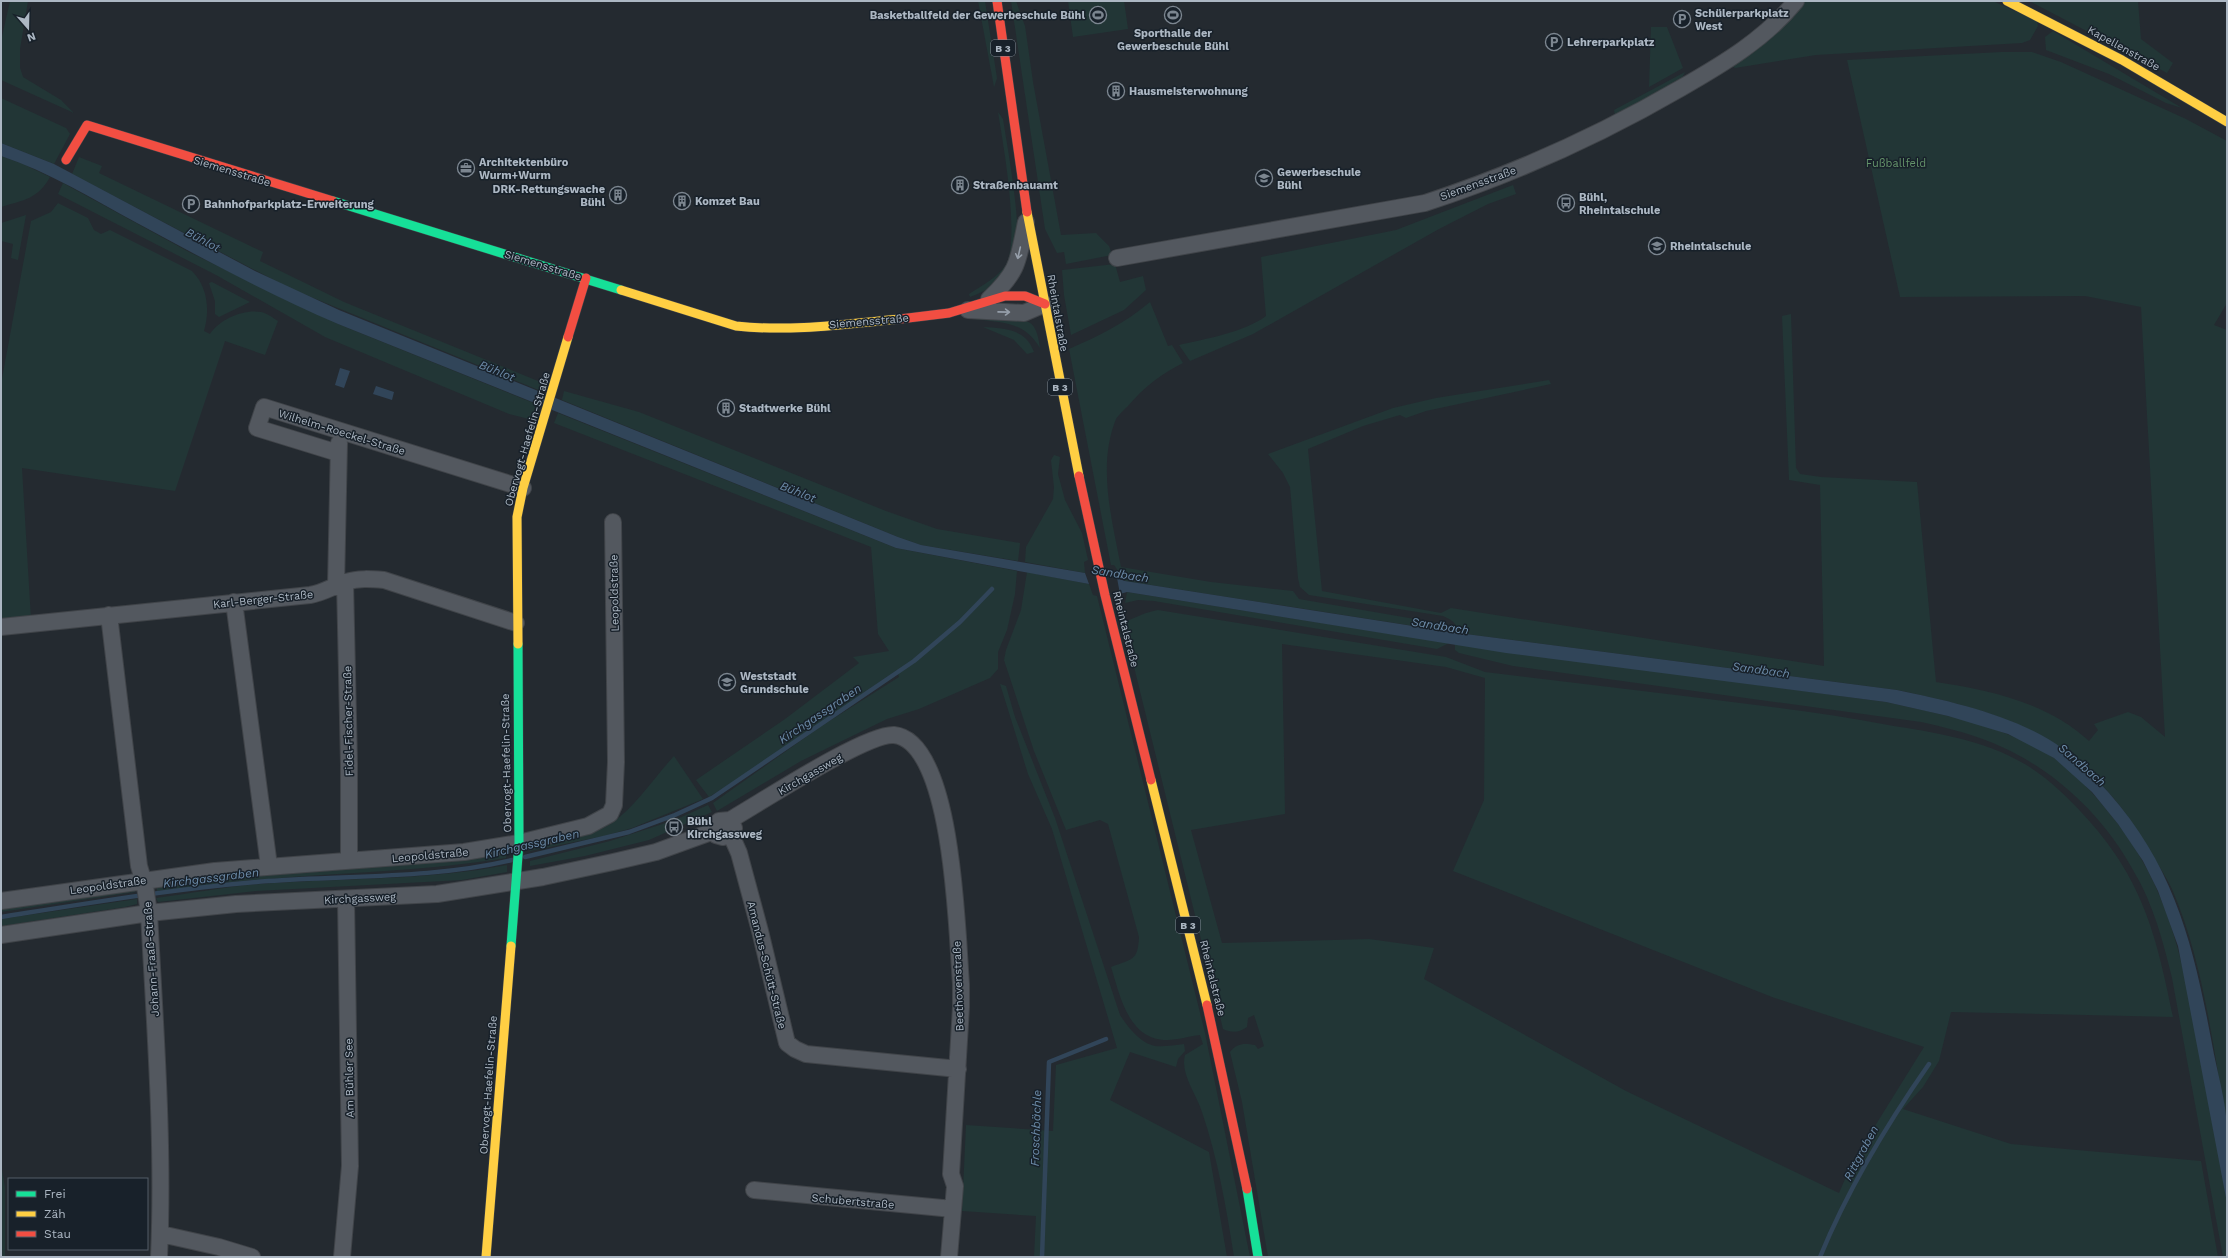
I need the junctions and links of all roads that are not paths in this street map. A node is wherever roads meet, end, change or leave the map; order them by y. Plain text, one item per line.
1 (997, 1) edge
2 (1796, 1) edge
3 (2007, 1) edge
4 (2227, 122) edge
5 (66, 160) dead end
6 (1027, 215) junction
7 (1117, 258) dead end
8 (586, 278) junction
9 (989, 299) junction
10 (1045, 304) junction
11 (965, 310) junction
12 (339, 431) junction
13 (338, 453) junction
14 (523, 488) junction
15 (613, 522) dead end
16 (341, 584) junction
17 (234, 602) junction
18 (109, 616) junction
19 (516, 623) junction
20 (1, 627) edge
21 (893, 735) joint
22 (731, 828) junction
23 (518, 847) junction
24 (349, 860) junction
25 (269, 866) junction
26 (516, 876) junction
27 (144, 883) junction
28 (346, 899) junction
29 (1, 901) edge
30 (148, 908) junction
31 (1, 935) edge
32 (958, 1069) junction
33 (754, 1190) dead end
34 (953, 1209) junction
35 (161, 1234) junction
36 (159, 1257) edge
37 (252, 1257) edge
38 (342, 1257) edge
39 (486, 1257) edge
40 (949, 1257) edge
41 (1258, 1257) edge

1 - 6 street, Rheintalstraße / B 3
2 - 7 street, Siemensstraße
3 - 4 street, Kapellenstraße
5 - 8 street, Siemensstraße
6 -> 9 street
6 - 10 street, Rheintalstraße / B 3
8 - 11 street, Siemensstraße
8 - 14 street, Obervogt-Haefelin-Straße
9 - 10 street, Siemensstraße
9 - 11 street, Siemensstraße
11 -> 10 street
10 - 41 street, Rheintalstraße / B 3
12 - 13 street, Fidel-Fischer-Straße
12 - 13 street, Wilhelm-Roeckel-Straße
12 - 14 street, Wilhelm-Roeckel-Straße
13 - 16 street, Fidel-Fischer-Straße
14 - 19 street, Obervogt-Haefelin-Straße
15 - 23 street, Leopoldstraße
16 - 17 street, Karl-Berger-Straße
16 - 19 street, Karl-Berger-Straße
16 - 24 street, Fidel-Fischer-Straße
17 - 18 street, Karl-Berger-Straße
17 - 25 street
18 - 20 street, Karl-Berger-Straße
18 - 27 street, Johann-Fraaß-Straße
19 - 23 street, Obervogt-Haefelin-Straße
21 - 22 street, Kirchgassweg
21 - 32 street, Beethovenstraße
22 - 26 street, Kirchgassweg
22 - 32 street, Amandus-Schütt-Straße
23 - 24 street, Leopoldstraße
23 - 26 street, Obervogt-Haefelin-Straße
24 - 25 street, Leopoldstraße
25 - 27 street, Leopoldstraße
26 - 28 street, Kirchgassweg
26 - 39 street, Obervogt-Haefelin-Straße
27 - 29 street, Leopoldstraße
27 - 30 street, Johann-Fraaß-Straße
28 - 30 street, Kirchgassweg
28 - 38 street, Am Bühler See
30 - 31 street, Kirchgassweg
30 - 35 street, Johann-Fraaß-Straße
32 - 34 street, Beethovenstraße
33 - 34 street, Schubertstraße
34 - 40 street, Beethovenstraße
35 - 36 street, Johann-Fraaß-Straße
35 - 37 street

